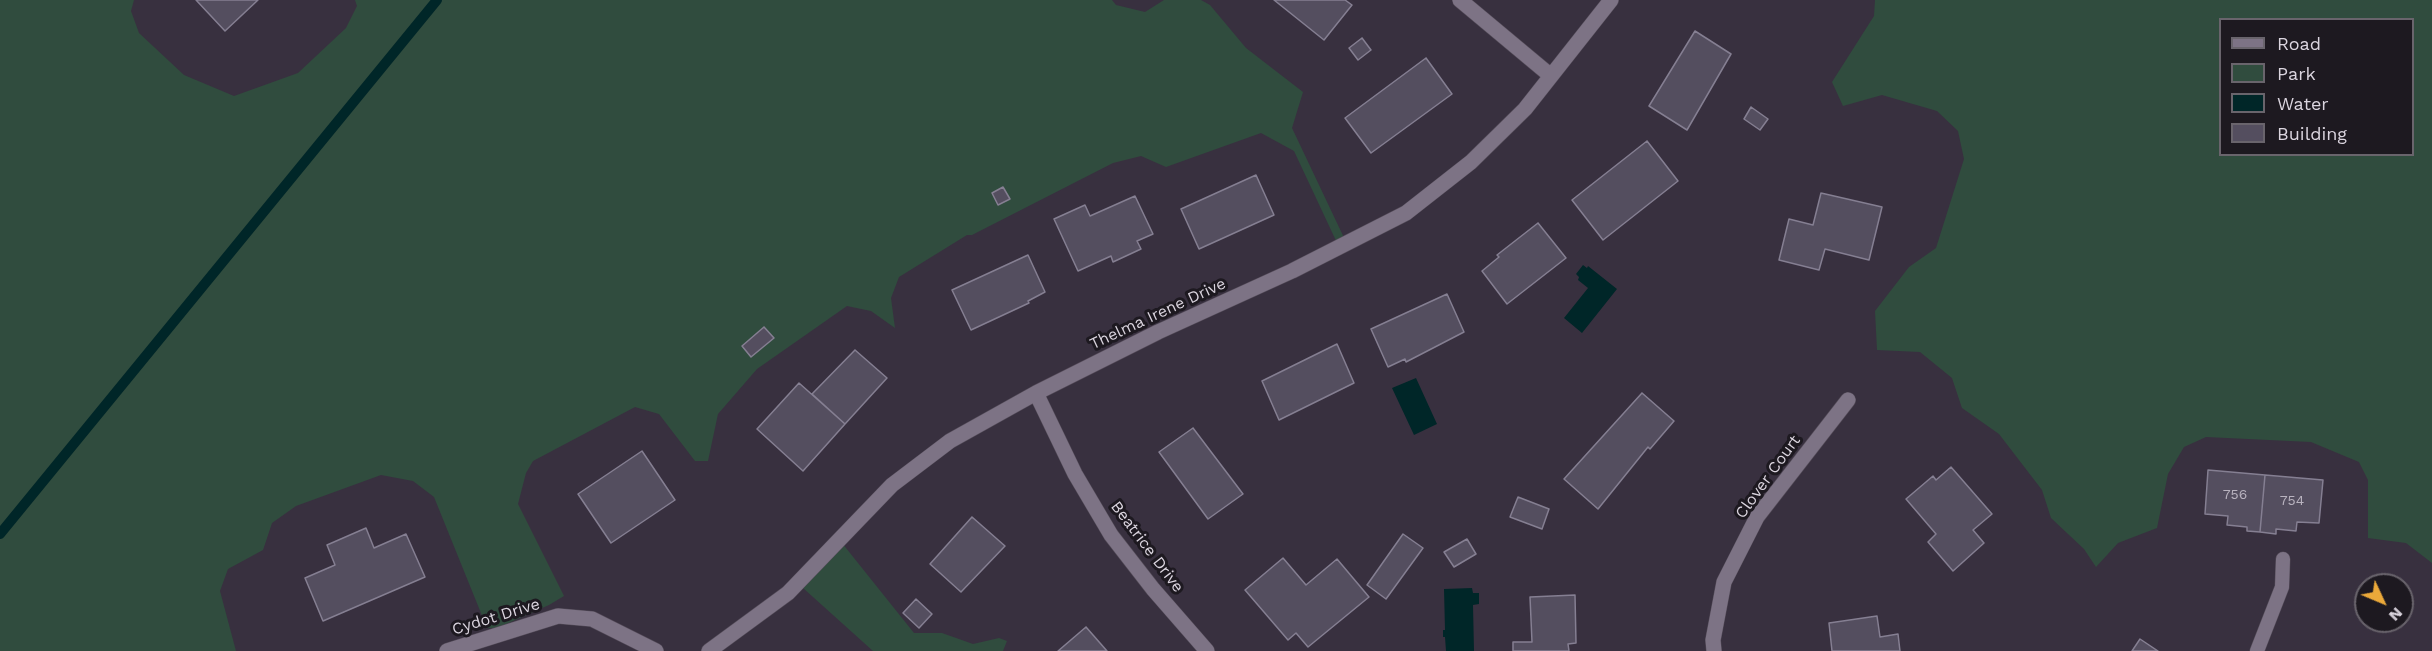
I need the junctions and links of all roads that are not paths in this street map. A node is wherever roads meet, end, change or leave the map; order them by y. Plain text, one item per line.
1 (1460, 0) edge
2 (1611, 0) edge
3 (1551, 76) junction
4 (1036, 393) junction
5 (1848, 400) dead end
6 (2283, 559) dead end
7 (447, 651) edge
8 (656, 651) edge
9 (709, 651) edge
10 (1208, 651) edge
11 (1714, 651) edge
12 (2257, 651) edge

1 - 3 street
2 - 3 street, Thelma Irene Drive
3 - 4 street, Thelma Irene Drive
4 - 9 street, Thelma Irene Drive
4 - 10 street, Beatrice Drive
5 - 11 street, Clover Court
6 - 12 lane
7 - 8 street, Cydot Drive

